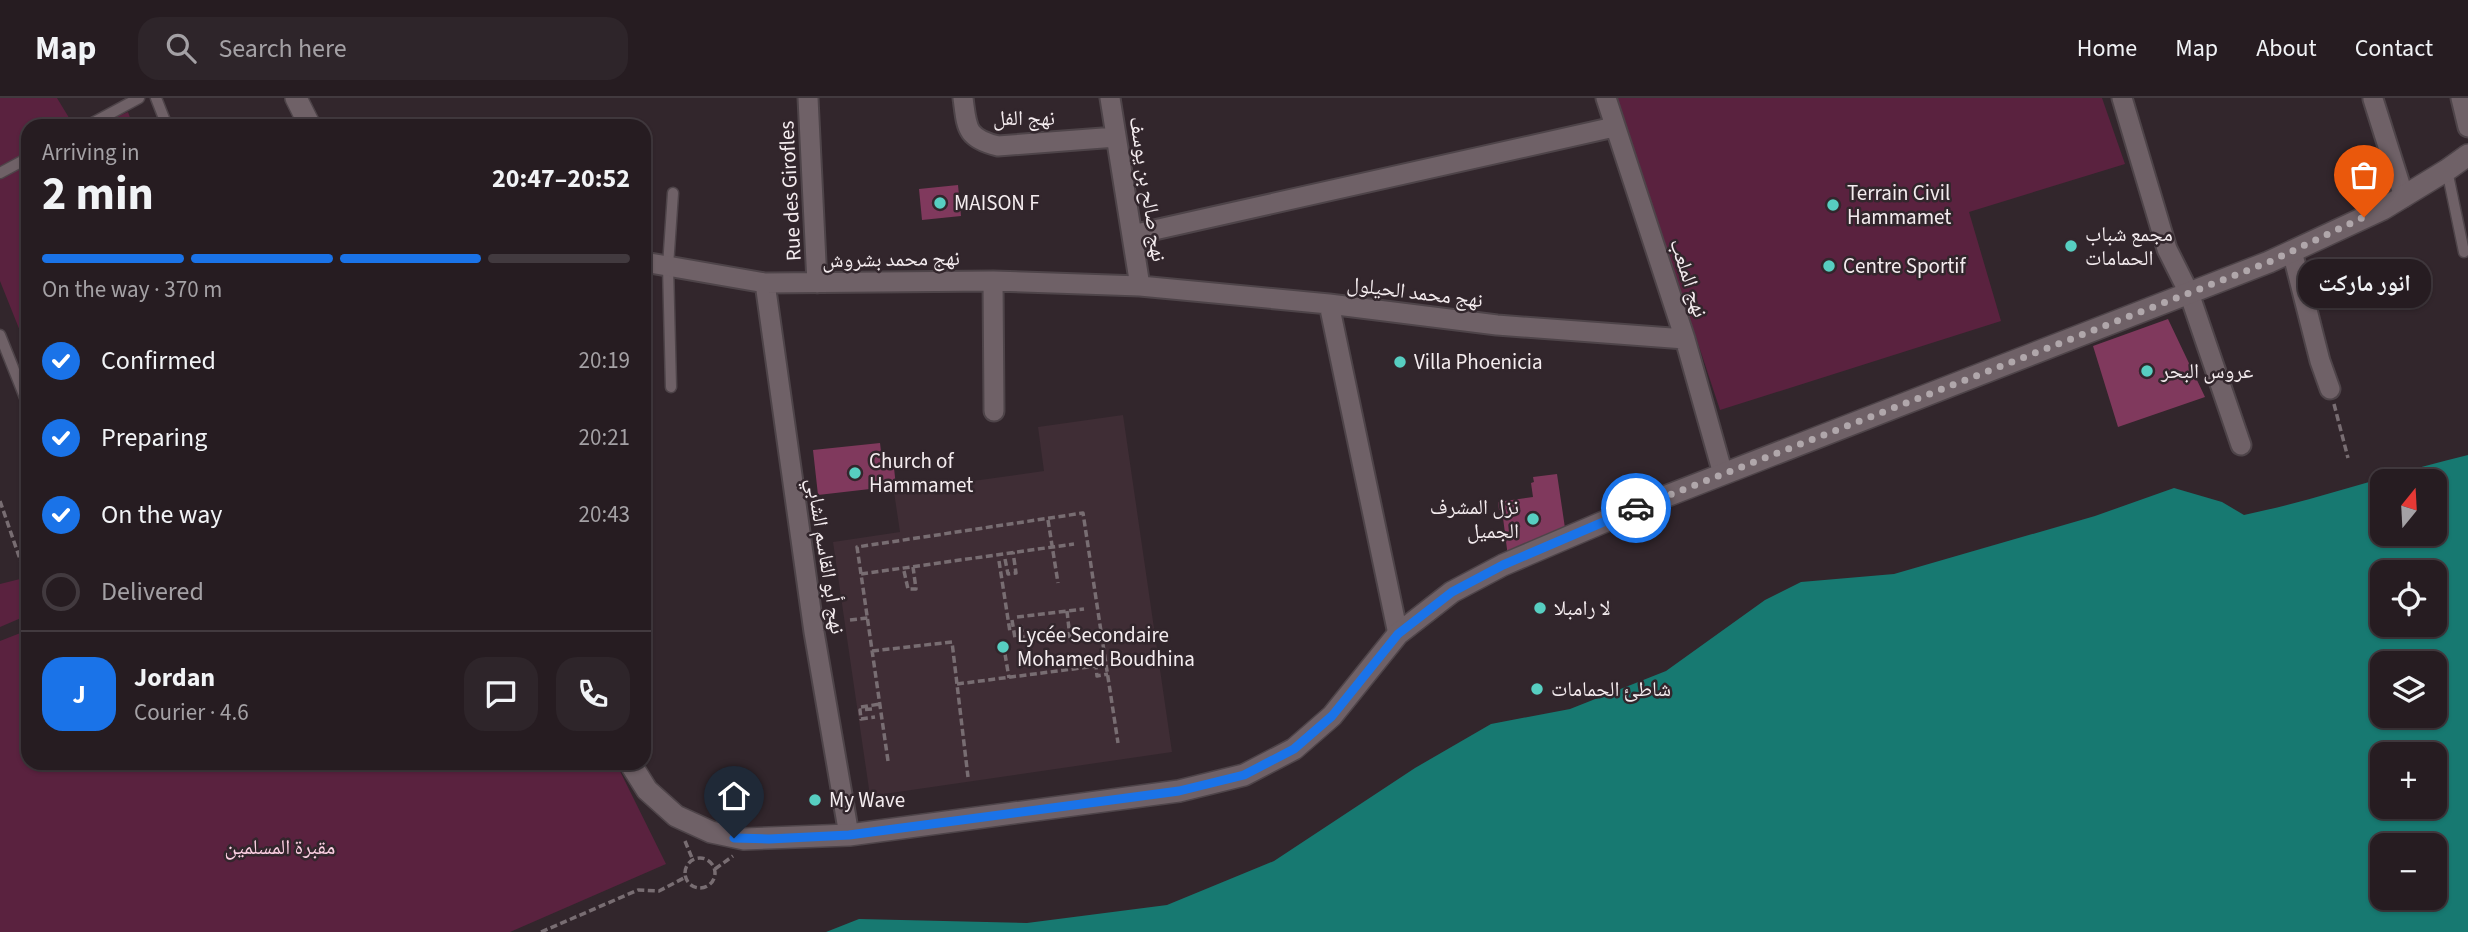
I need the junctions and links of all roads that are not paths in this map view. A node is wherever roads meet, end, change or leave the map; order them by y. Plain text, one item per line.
1 (139, 98) edge
2 (156, 98) edge
3 (296, 98) edge
4 (808, 98) edge
5 (963, 98) edge
6 (1110, 98) edge
7 (1606, 98) edge
8 (2122, 98) edge
9 (2460, 98) edge
10 (2373, 99) edge
11 (100, 119) edge
12 (164, 119) edge
13 (306, 119) edge
14 (1614, 127) junction
15 (2468, 127) edge
16 (1116, 137) junction
17 (2468, 155) edge
18 (21, 162) edge
19 (2447, 170) junction
20 (0, 173) edge
21 (673, 193) dead end
22 (2404, 197) junction
23 (1132, 235) junction
24 (2292, 251) junction
25 (2464, 253) dead end
26 (651, 263) edge
27 (668, 266) junction
28 (993, 281) junction
29 (765, 283) junction
30 (817, 283) junction
31 (1140, 286) junction
32 (2189, 293) junction
33 (1329, 304) junction
34 (0, 335) edge
35 (1685, 340) junction
36 (671, 387) dead end
37 (21, 388) edge
38 (2330, 388) road end
39 (994, 411) dead end
40 (2241, 445) dead end
41 (1723, 474) junction
42 (1398, 634) junction
43 (634, 770) edge
44 (849, 835) junction

1 - 11 lane
2 - 12 lane
3 - 13 street
4 - 30 street, Rue des Girofles
5 - 16 street, نهج الفل
6 - 16 street, نهج صالح بن يوسف
7 - 14 street, نهج الملعب
8 - 32 street
9 - 15 street
10 - 22 street
14 - 23 street
14 - 35 street, نهج الملعب
16 - 23 street, نهج صالح بن يوسف
17 - 19 street
18 - 20 lane
19 - 22 street
19 - 25 lane
21 - 27 lane
22 - 24 street
23 - 31 street, نهج صالح بن يوسف
24 - 32 street
24 - 38 street
26 - 27 street, نهج محمد بشروش
27 - 29 street, نهج محمد بشروش
27 - 36 lane
28 - 30 street, نهج محمد بشروش
28 - 31 street, نهج محمد بشروش
28 - 39 street
29 - 30 street, نهج محمد بشروش
29 - 44 street, نهج أبو القاسم الشابي
31 - 33 street, نهج محمد الحيلول
32 - 40 street
32 - 41 street
33 - 35 street, نهج محمد الحيلول
33 - 42 street
34 - 37 lane
35 - 41 street, نهج الملعب
41 - 42 street
42 - 44 street
43 - 44 street

